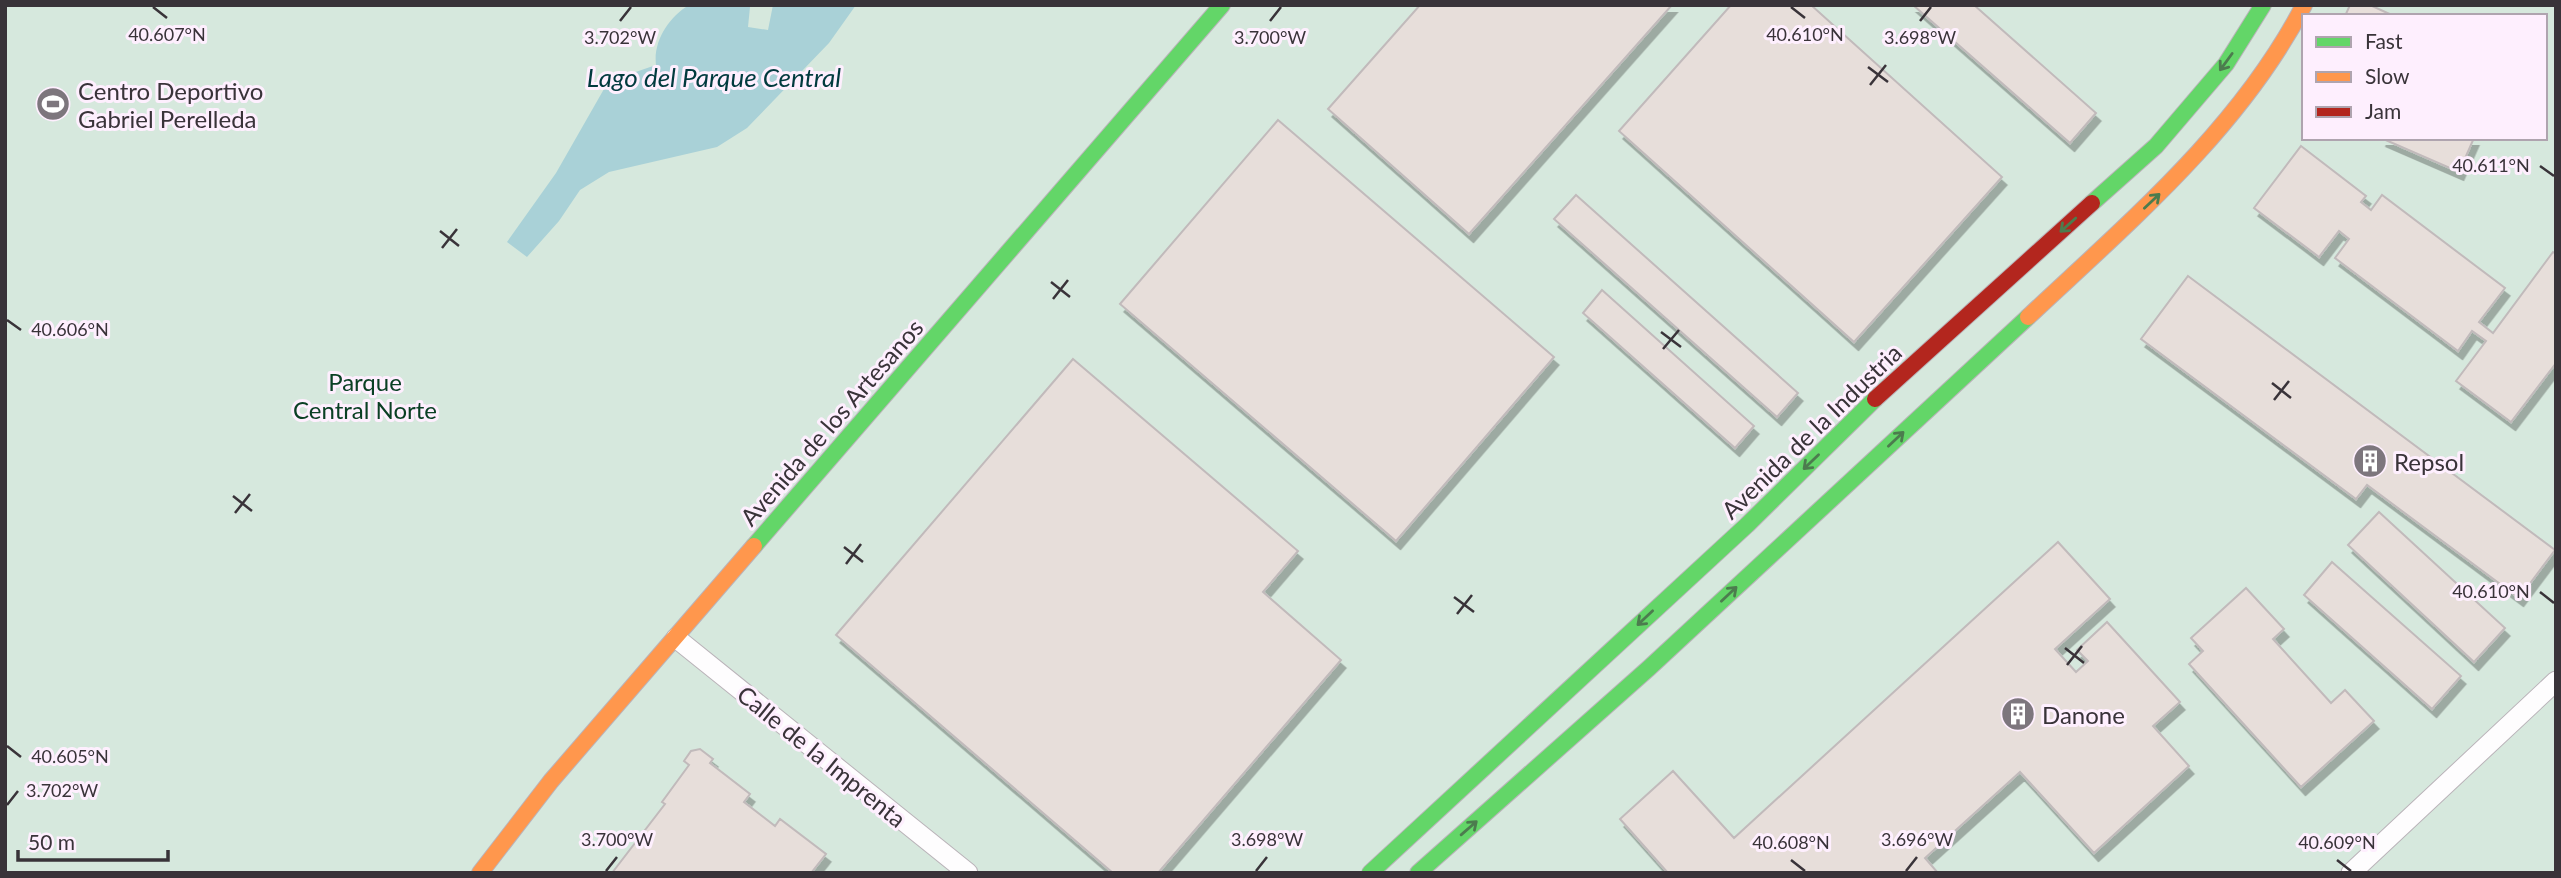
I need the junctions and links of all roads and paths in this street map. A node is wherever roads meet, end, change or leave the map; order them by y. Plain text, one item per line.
1 (1222, 5) edge
2 (2263, 5) edge
3 (2304, 5) edge
4 (676, 638) junction
5 (2556, 681) edge
6 (480, 873) edge
7 (968, 873) edge
8 (1370, 873) edge
9 (1418, 873) edge
10 (2351, 873) edge

1 - 4 street, Avenida de los Artesanos
2 -> 8 street, Avenida de la Industria
9 -> 3 street
4 - 6 street, Avenida de los Artesanos
4 - 7 street, Calle de la Imprenta
5 - 10 street

